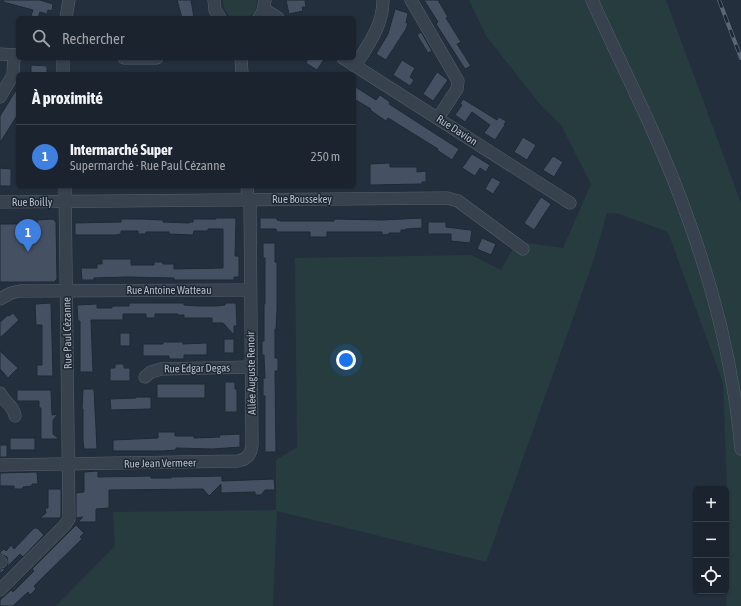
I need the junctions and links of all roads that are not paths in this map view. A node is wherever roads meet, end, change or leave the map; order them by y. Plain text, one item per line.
1 (69, 0) edge
2 (214, 0) edge
3 (383, 0) edge
4 (411, 0) edge
5 (592, 0) edge
6 (263, 9) edge
7 (66, 16) edge
8 (219, 16) edge
9 (275, 16) edge
10 (0, 54) edge
11 (16, 55) edge
12 (63, 60) edge
13 (241, 60) edge
14 (346, 60) edge
15 (355, 66) junction
16 (63, 72) edge
17 (242, 72) edge
18 (0, 97) edge
19 (438, 118) junction
20 (65, 188) edge
21 (247, 188) edge
22 (249, 200) junction
23 (65, 201) junction
24 (0, 202) edge
25 (570, 203) dead end
26 (523, 249) dead end
27 (250, 290) junction
28 (66, 291) junction
29 (0, 299) edge
30 (251, 367) junction
31 (145, 377) dead end
32 (0, 393) edge
33 (16, 416) dead end
34 (741, 449) edge
35 (249, 455) joint
36 (0, 465) edge
37 (68, 465) junction
38 (5, 567) edge
39 (0, 590) edge

1 - 7 street
2 - 8 street
3 - 15 street
4 - 19 street
5 - 34 street
6 - 9 street
10 - 11 street
11 - 18 street
12 - 16 street
13 - 17 street
14 - 15 street, Rue Davion
15 - 19 street, Rue Davion
19 - 25 street, Rue Davion
20 - 23 street, Rue Paul Cézanne
21 - 22 street
22 - 23 street, Rue Boussekey
22 - 26 street, Rue Boussekey
22 - 27 street
23 - 24 street, Rue Boilly
23 - 28 street, Rue Paul Cézanne
27 - 28 street, Rue Antoine Watteau
27 - 30 street, Allée Auguste Renoir
28 - 29 street, Rue Antoine Watteau
28 - 37 street, Rue Paul Cézanne
30 - 31 street, Rue Edgar Degas
30 - 35 street, Allée Auguste Renoir
32 - 33 street
35 - 37 street, Rue Jean Vermeer
36 - 37 street, Rue Jean Vermeer
37 - 38 street, Rue Paul Cézanne
38 - 39 street, Rue Paul Cézanne

